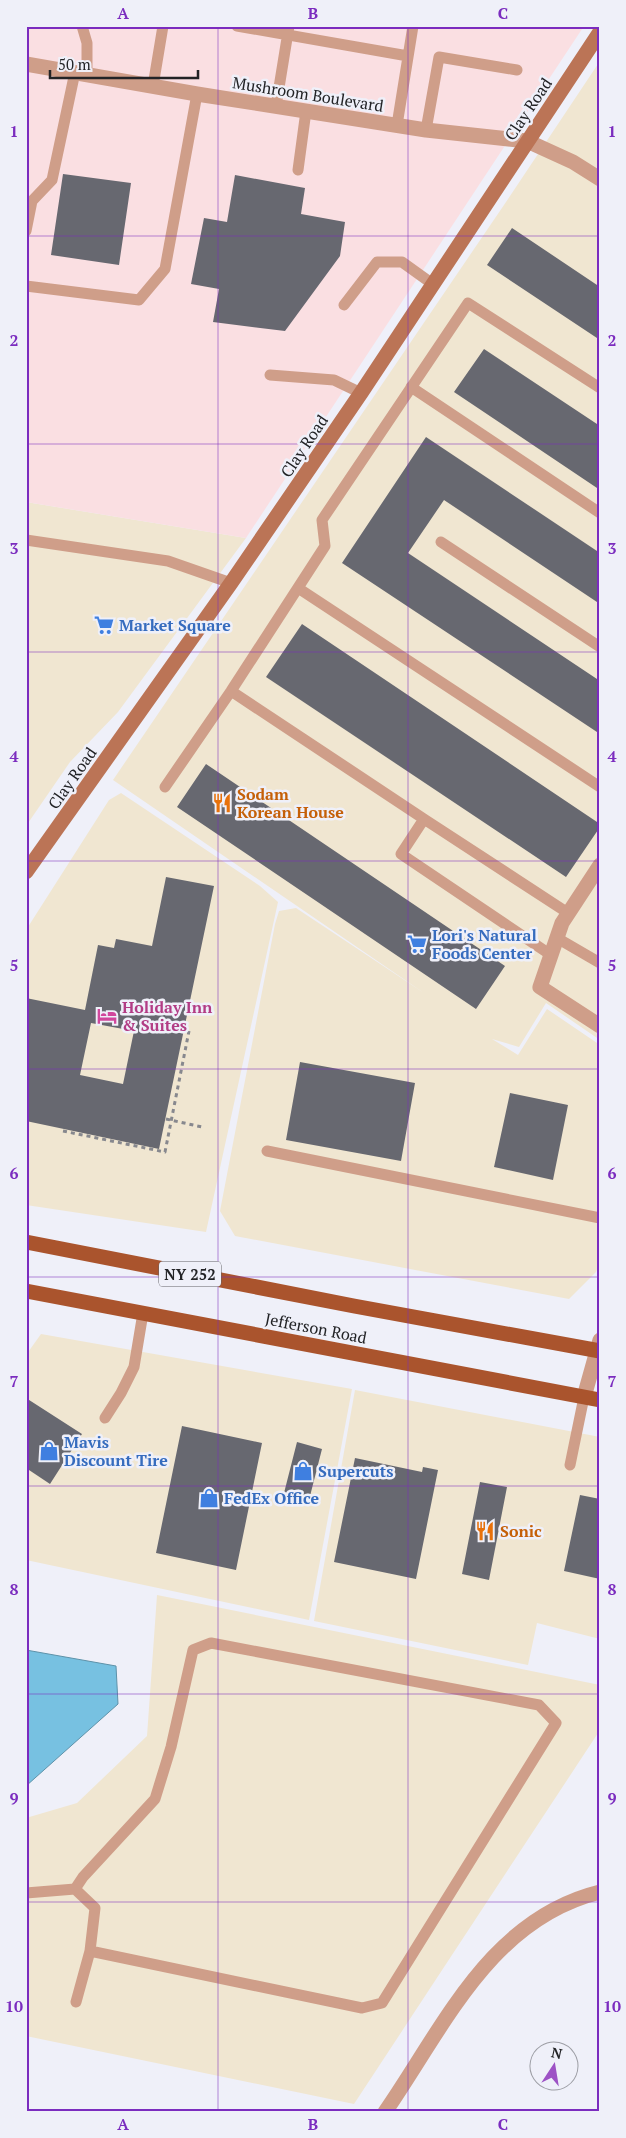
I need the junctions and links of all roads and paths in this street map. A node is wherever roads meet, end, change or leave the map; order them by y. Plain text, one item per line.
1 (82, 26) edge
2 (162, 26) edge
3 (238, 26) edge
4 (413, 26) edge
5 (288, 30) edge
6 (600, 32) edge
7 (408, 56) junction
8 (26, 64) edge
9 (517, 70) dead end
10 (81, 73) junction
11 (153, 86) junction
12 (197, 94) junction
13 (276, 106) junction
14 (306, 111) junction
15 (397, 125) junction
16 (426, 130) junction
17 (527, 141) junction
18 (298, 170) dead end
19 (600, 179) edge
20 (26, 231) edge
21 (434, 285) junction
22 (26, 286) edge
23 (344, 305) dead end
24 (270, 375) dead end
25 (411, 388) junction
26 (600, 388) edge
27 (361, 394) junction
28 (600, 513) edge
29 (26, 540) edge
30 (442, 542) dead end
31 (231, 583) junction
32 (298, 588) junction
33 (600, 647) edge
34 (231, 691) junction
35 (165, 787) dead end
36 (600, 788) edge
37 (424, 819) junction
38 (600, 865) edge
39 (26, 872) edge
40 (568, 913) junction
41 (557, 938) junction
42 (551, 955) junction
43 (600, 964) edge
44 (600, 1026) edge
45 (189, 1031) dead end
46 (166, 1119) dead end
47 (171, 1120) junction
48 (202, 1127) dead end
49 (63, 1131) dead end
50 (267, 1151) dead end
51 (600, 1218) edge
52 (26, 1242) edge
53 (26, 1291) edge
54 (143, 1313) junction
55 (599, 1347) edge
56 (584, 1397) junction
57 (600, 1400) edge
58 (105, 1418) dead end
59 (570, 1465) dead end
60 (75, 1889) junction
61 (600, 1892) edge
62 (26, 1893) edge
63 (90, 1951) junction
64 (76, 2002) dead end
65 (385, 2112) edge

1 - 10 lane
2 - 11 lane
3 - 5 lane
4 - 7 lane
5 - 7 lane
5 - 13 lane
6 - 17 street, Clay Road
7 - 15 lane
8 - 10 street, Mushroom Boulevard
9 - 16 lane
10 - 11 street, Mushroom Boulevard
10 - 20 lane
11 - 12 street, Mushroom Boulevard
12 - 13 street, Mushroom Boulevard
12 - 22 lane
13 - 14 street, Mushroom Boulevard
14 - 15 street, Mushroom Boulevard
14 - 18 lane
15 - 16 street, Mushroom Boulevard
16 - 17 street, Mushroom Boulevard
17 - 19 street, Mushroom Boulevard
17 - 21 street, Clay Road
21 - 23 lane
21 - 27 street, Clay Road
24 - 27 lane
25 - 26 lane
25 - 28 lane
25 - 32 lane
27 - 31 street, Clay Road
29 - 31 lane
30 - 33 lane
31 - 39 street, Clay Road
32 - 34 lane
32 - 36 lane
34 - 35 lane
34 - 37 lane
37 - 40 lane
37 - 42 lane
38 - 40 street
40 - 41 street
41 - 42 street
41 - 43 lane
42 - 44 street
45 - 47 path
46 - 47 path
47 - 48 path
47 - 49 path
50 - 51 lane
52 - 55 main road, Jefferson Road / NY 252
53 - 54 main road, Jefferson Road
54 - 56 main road, Jefferson Road
54 - 58 lane
55 - 56 street
56 - 57 main road, Jefferson Road
56 - 59 lane
60 - 62 lane
60 - 63 lane
60 - 63 lane
61 - 65 street
63 - 64 lane

